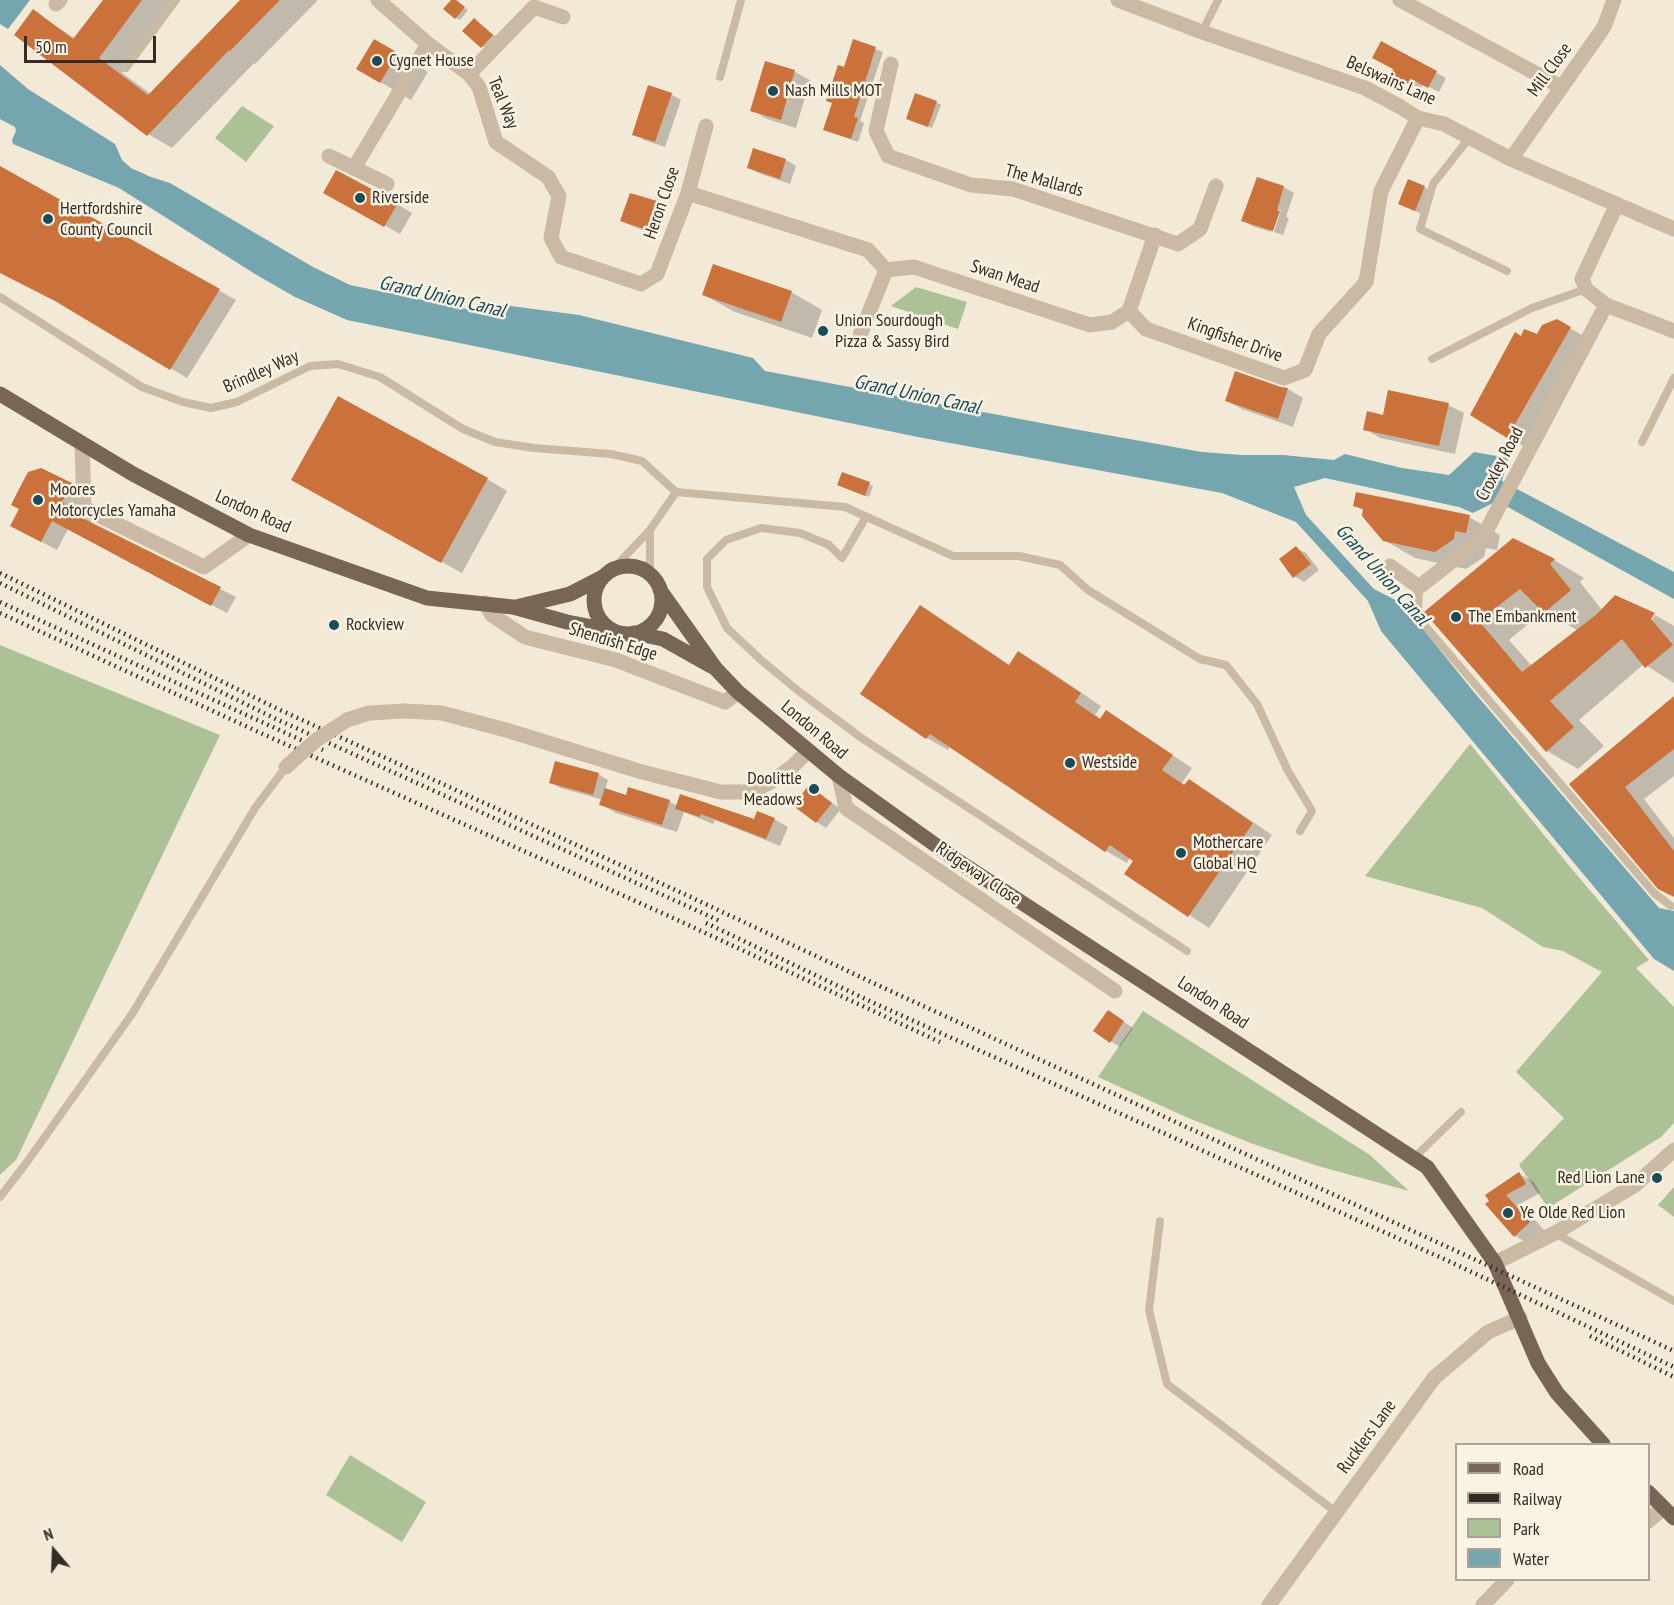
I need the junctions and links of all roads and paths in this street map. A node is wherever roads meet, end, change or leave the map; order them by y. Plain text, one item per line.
1 (176, 0) edge
2 (378, 0) edge
3 (741, 0) edge
4 (1118, 0) edge
5 (1218, 0) edge
6 (1400, 0) edge
7 (1614, 0) edge
8 (563, 17) dead end
9 (1202, 32) junction
10 (428, 44) junction
11 (891, 64) dead end
12 (126, 68) dead end
13 (469, 74) junction
14 (720, 76) dead end
15 (1561, 87) junction
16 (1418, 118) junction
17 (706, 126) dead end
18 (1470, 137) junction
19 (330, 156) dead end
20 (1511, 159) junction
21 (354, 168) junction
22 (387, 184) dead end
23 (1216, 186) dead end
24 (688, 193) junction
25 (1617, 204) junction
26 (1674, 229) edge
27 (1155, 235) junction
28 (886, 270) junction
29 (1507, 271) dead end
30 (641, 284) joint
31 (1586, 289) junction
32 (0, 297) edge
33 (1606, 305) junction
34 (1129, 311) junction
35 (1674, 331) edge
36 (860, 336) dead end
37 (1432, 359) dead end
38 (1674, 378) edge
39 (0, 394) edge
40 (1642, 442) dead end
41 (82, 444) junction
42 (676, 492) junction
43 (866, 517) junction
44 (650, 530) junction
45 (249, 535) junction
46 (1390, 566) dead end
47 (608, 573) junction
48 (650, 573) junction
49 (1419, 587) junction
50 (660, 590) junction
51 (485, 603) junction
52 (513, 607) junction
53 (614, 631) junction
54 (634, 633) junction
55 (717, 669) junction
56 (738, 692) junction
57 (807, 751) junction
58 (286, 767) joint
59 (839, 776) junction
60 (1300, 831) dead end
61 (1671, 906) dead end
62 (1187, 951) dead end
63 (1115, 991) dead end
64 (1461, 1112) dead end
65 (1674, 1150) edge
66 (1415, 1157) junction
67 (0, 1197) edge
68 (1160, 1221) dead end
69 (1555, 1233) junction
70 (1495, 1263) junction
71 (1674, 1301) edge
72 (1520, 1318) junction
73 (1602, 1443) edge
74 (1650, 1494) edge
75 (1336, 1512) junction
76 (1669, 1513) edge
77 (1650, 1520) edge
78 (1506, 1581) edge
79 (1269, 1605) edge
80 (1483, 1605) edge

1 - 12 lane
2 - 10 street, Teal Way
3 - 14 lane
4 - 9 street, Belswains Lane
5 - 9 lane
6 - 15 street
7 - 15 street, Mill Close
8 - 13 street
9 - 16 street, Belswains Lane
10 - 13 street, Teal Way
10 - 21 street
11 - 27 street, The Mallards
13 - 30 street, Teal Way
15 - 20 street, Mill Close
16 - 18 street, Belswains Lane
16 - 34 street, Kingfisher Drive
17 - 24 street, Heron Close
18 - 20 street, Belswains Lane
18 - 29 lane
19 - 21 street
20 - 25 street, Belswains Lane
21 - 22 street
23 - 27 street, The Mallards
24 - 28 street
24 - 30 street, Heron Close
25 - 26 street, Belswains Lane
25 - 31 street
27 - 34 street
28 - 34 street, Swan Mead
28 - 36 street
31 - 33 street
31 - 37 lane
32 - 42 lane, Brindley Way
33 - 35 street
33 - 49 street, Croxley Road
38 - 40 lane
39 - 41 main road, London Road
41 - 45 main road, London Road
41 - 45 street
42 - 43 lane
42 - 44 lane
43 - 60 lane
43 - 62 lane
44 - 47 lane
44 - 48 lane
45 - 51 main road, London Road
46 - 49 street
47 - 48 main road
47 - 52 main road, London Road
47 - 53 main road
48 - 50 main road
49 - 61 lane
50 - 54 main road
50 - 55 main road, London Road
51 - 52 main road, London Road
51 - 56 street, Shendish Edge
52 - 53 main road, London Road
53 - 54 main road
54 - 55 main road, London Road
55 - 56 main road, London Road
56 - 57 main road, London Road
57 - 58 street, bridge
57 - 59 main road, London Road
58 - 67 lane
59 - 63 street, Ridgeway Close
59 - 66 main road, London Road
64 - 66 lane
65 - 69 street
66 - 70 main road, London Road
68 - 75 lane
69 - 70 street
69 - 71 lane
70 - 72 main road, London Road
72 - 73 main road, London Road
72 - 75 street, Rucklers Lane
74 - 76 main road
75 - 79 street, Rucklers Lane
76 - 77 street
78 - 80 street

